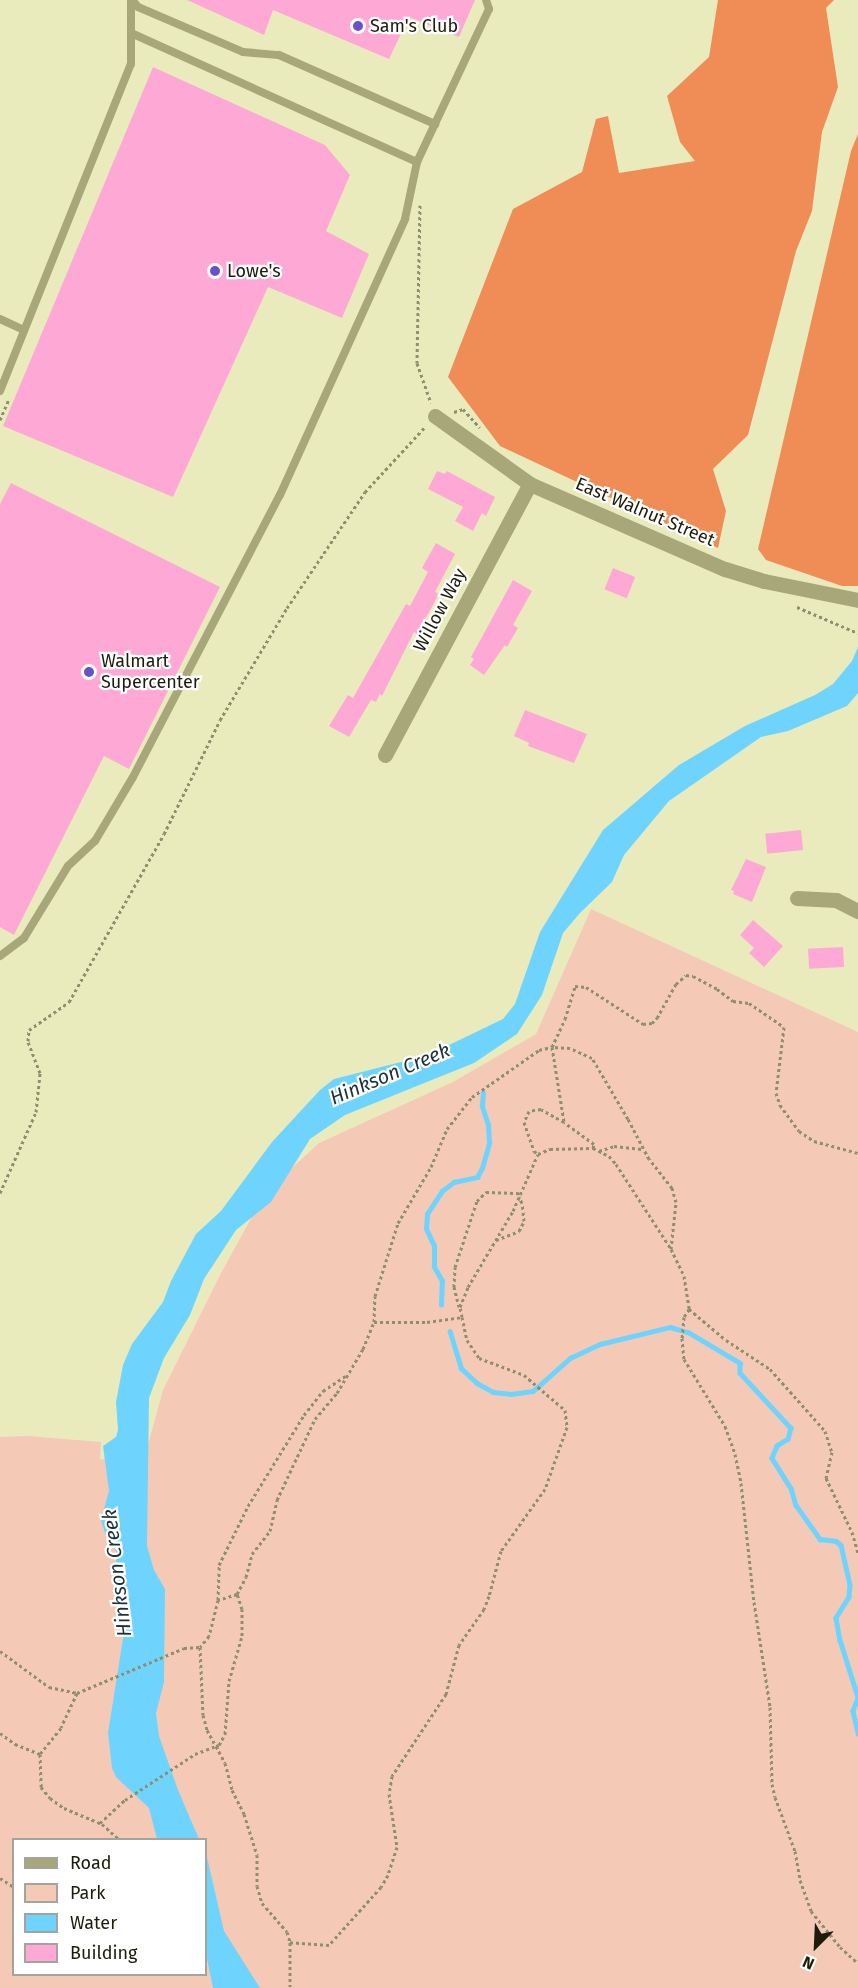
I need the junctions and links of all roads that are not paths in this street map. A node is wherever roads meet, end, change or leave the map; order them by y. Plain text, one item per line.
1 (132, 0) edge
2 (486, 0) edge
3 (131, 33) junction
4 (435, 124) junction
5 (417, 162) junction
6 (0, 319) edge
7 (24, 330) junction
8 (0, 391) edge
9 (435, 416) road end
10 (530, 484) junction
11 (858, 600) edge
12 (385, 755) dead end
13 (797, 898) dead end
14 (858, 911) edge
15 (0, 956) edge

1 - 3 lane
1 - 4 lane
2 - 4 lane
3 - 5 lane
3 - 7 lane
4 - 5 lane
5 - 15 lane
6 - 7 lane
7 - 8 lane
9 - 10 street, East Walnut Street
10 - 11 street, East Walnut Street
10 - 12 street, Willow Way
13 - 14 street

